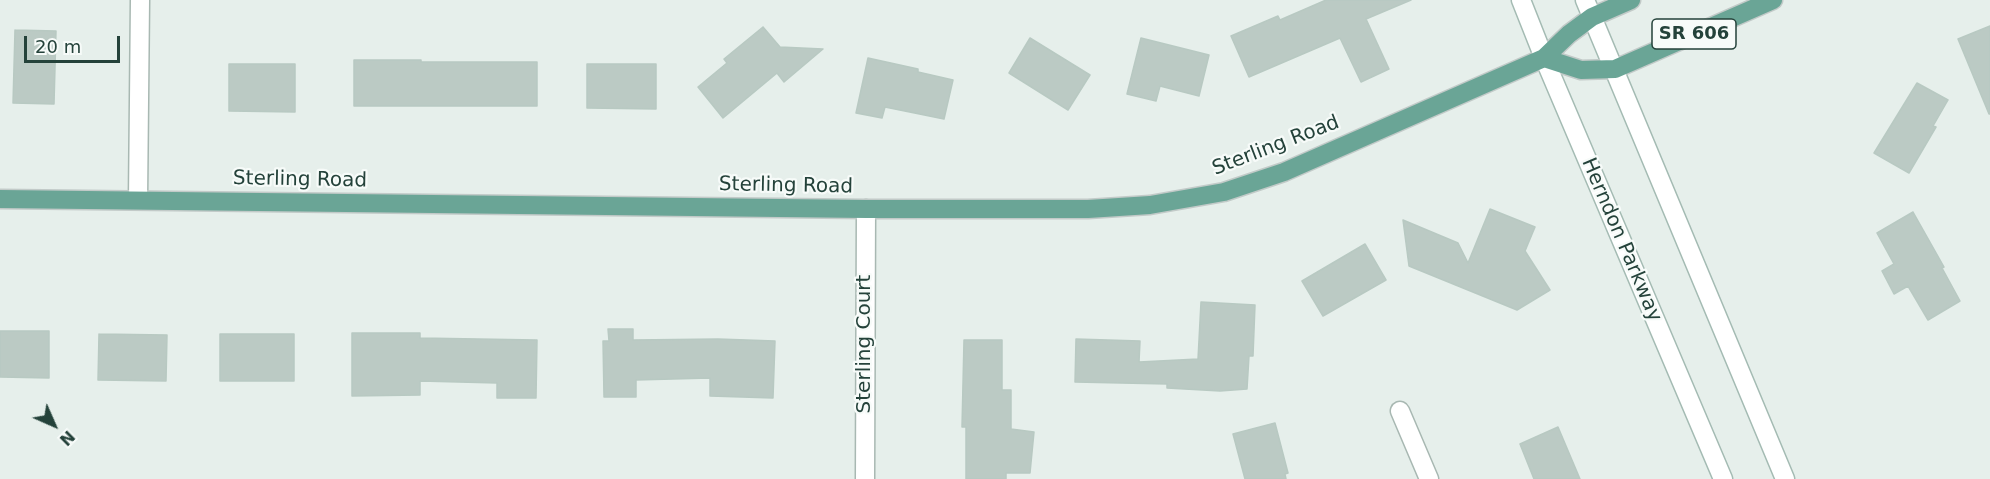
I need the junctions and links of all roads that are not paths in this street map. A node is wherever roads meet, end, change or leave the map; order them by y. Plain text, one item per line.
1 (140, 0) edge
2 (1521, 0) edge
3 (1585, 0) edge
4 (1631, 0) edge
5 (1773, 0) edge
6 (1592, 17) junction
7 (1544, 58) junction
8 (1615, 69) junction
9 (0, 199) edge
10 (138, 200) junction
11 (866, 209) junction
12 (1400, 411) dead end
13 (865, 479) edge
14 (1429, 479) edge
15 (1723, 479) edge
16 (1785, 479) edge

1 - 10 main road
2 - 7 main road, Herndon Parkway
3 - 6 main road
4 - 6 main road, Sterling Road / SR 606
5 - 8 main road, SR 606
6 - 7 main road, Sterling Road / SR 606
6 - 8 main road
7 - 8 main road, SR 606
7 - 11 main road, Sterling Road
7 - 15 main road, Herndon Parkway
8 - 16 main road
9 - 10 main road, Sterling Road
10 - 11 main road, Sterling Road
11 - 13 main road, Sterling Court
12 - 14 main road

